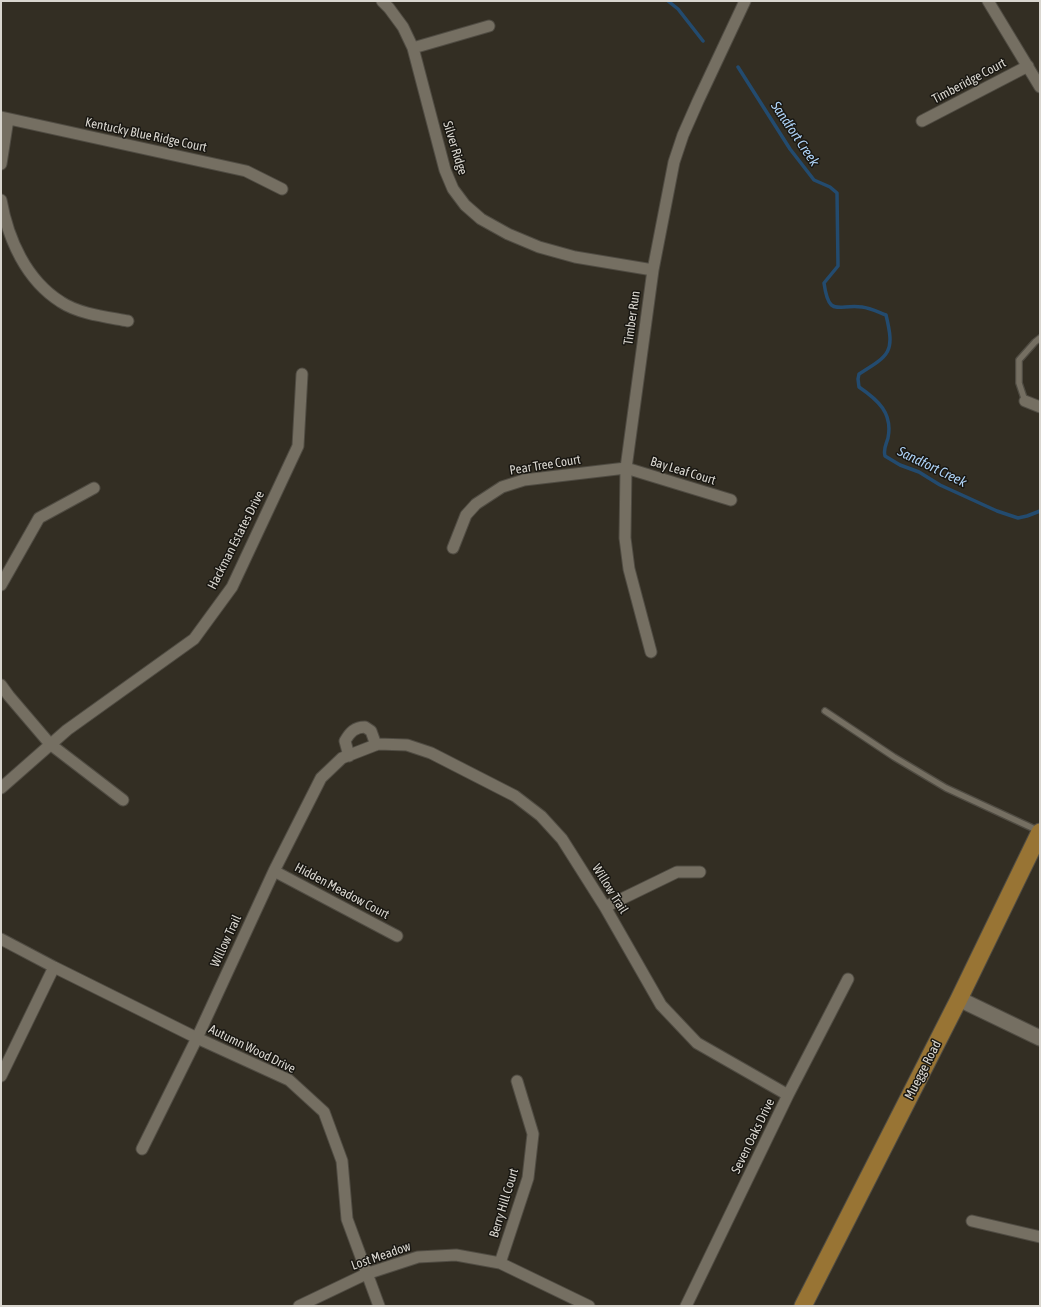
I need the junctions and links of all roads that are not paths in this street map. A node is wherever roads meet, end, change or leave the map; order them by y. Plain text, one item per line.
1 (382, 1) edge
2 (745, 1) edge
3 (989, 1) edge
4 (489, 26) dead end
5 (412, 48) junction
6 (1028, 66) junction
7 (1040, 87) edge
8 (5, 118) edge
9 (922, 121) dead end
10 (1, 164) edge
11 (282, 189) dead end
12 (1, 200) edge
13 (653, 270) junction
14 (128, 321) dead end
15 (1040, 338) edge
16 (302, 374) dead end
17 (1025, 401) joint
18 (1040, 407) edge
19 (626, 468) junction
20 (94, 488) dead end
21 (732, 500) dead end
22 (454, 548) dead end
23 (1, 585) edge
24 (651, 652) dead end
25 (1, 685) edge
26 (825, 711) dead end
27 (50, 744) junction
28 (376, 745) junction
29 (349, 756) junction
30 (1, 788) edge
31 (123, 800) dead end
32 (1040, 832) edge
33 (274, 871) junction
34 (700, 872) dead end
35 (605, 907) junction
36 (397, 936) dead end
37 (1, 939) edge
38 (54, 968) junction
39 (848, 979) dead end
40 (959, 999) junction
41 (197, 1038) junction
42 (1040, 1038) edge
43 (1, 1076) edge
44 (517, 1080) dead end
45 (788, 1095) junction
46 (142, 1149) dead end
47 (972, 1221) dead end
48 (1040, 1237) edge
49 (500, 1263) junction
50 (366, 1274) junction
51 (299, 1306) edge
52 (379, 1306) edge
53 (589, 1306) edge
54 (686, 1306) edge
55 (803, 1306) edge

1 - 5 street, Silver Ridge
2 - 13 street, Timber Run
3 - 6 street
4 - 5 street
5 - 13 street, Silver Ridge
6 - 7 street
6 - 9 street, Timberidge Court
8 - 10 street
8 - 11 street, Kentucky Blue Ridge Court
12 - 14 street
13 - 19 street, Timber Run
15 - 17 lane
16 - 27 street, Hackman Estates Drive
17 - 18 street
19 - 21 street, Bay Leaf Court
19 - 22 street, Pear Tree Court
19 - 24 street, Timber Run
20 - 23 street
25 - 27 street
26 - 32 lane
27 - 30 street, Hackman Estates Drive
27 - 31 street
28 - 29 street, Willow Trail
28 - 29 street
28 - 35 street, Willow Trail
29 - 33 street, Willow Trail
32 - 40 main road, Muegge Road
33 - 36 street, Hidden Meadow Court
33 - 41 street, Willow Trail
34 - 35 street
35 - 45 street, Willow Trail
37 - 38 street, Autumn Wood Drive
38 - 41 street, Autumn Wood Drive
38 - 43 street
39 - 45 street, Seven Oaks Drive
40 - 42 street
40 - 55 main road, Muegge Road
41 - 46 street, Willow Trail
41 - 50 street, Autumn Wood Drive
44 - 49 street, Berry Hill Court
45 - 54 street, Seven Oaks Drive
47 - 48 street
49 - 50 street, Lost Meadow
49 - 53 street
50 - 51 street, Lost Meadow
50 - 52 street, Autumn Wood Drive

